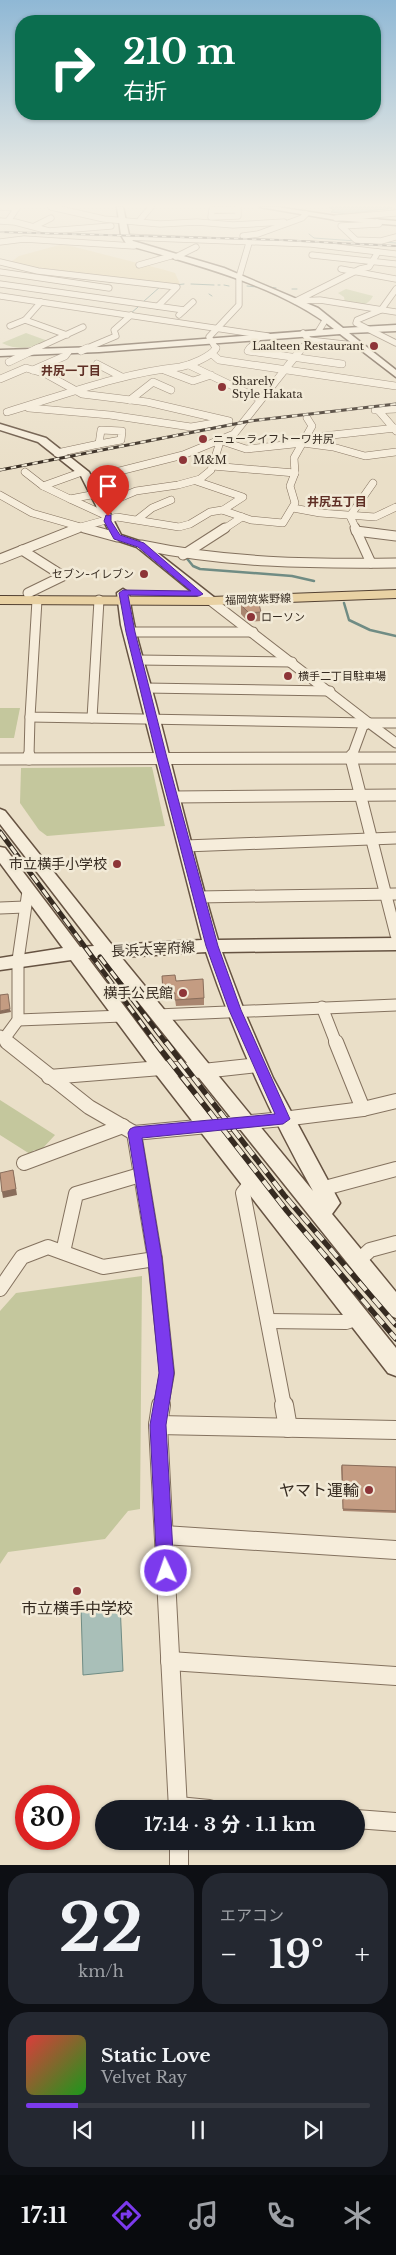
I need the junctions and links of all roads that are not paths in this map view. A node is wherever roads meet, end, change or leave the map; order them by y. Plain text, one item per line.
1 (71, 294) edge
2 (102, 294) edge
3 (170, 294) edge
4 (239, 294) edge
5 (279, 294) edge
6 (310, 294) edge
7 (392, 294) edge
8 (1, 296) edge
9 (98, 298) junction
10 (296, 301) junction
11 (41, 302) junction
12 (193, 302) dead end
13 (158, 306) junction
14 (85, 309) junction
15 (184, 310) junction
16 (381, 310) junction
17 (396, 312) edge
18 (131, 315) junction
19 (326, 319) junction
20 (25, 320) junction
21 (172, 321) junction
22 (10, 326) dead end
23 (83, 327) dead end
24 (217, 327) junction
25 (396, 328) edge
26 (366, 329) junction
27 (339, 330) junction
28 (318, 332) junction
29 (67, 335) junction
30 (264, 337) junction
31 (306, 337) junction
32 (210, 342) junction
33 (396, 343) edge
34 (362, 346) junction
35 (68, 352) junction
36 (81, 352) junction
37 (0, 353) edge
38 (29, 353) junction
39 (212, 354) junction
40 (296, 358) junction
41 (0, 359) edge
42 (9, 362) junction
43 (97, 364) dead end
44 (342, 364) dead end
45 (189, 365) junction
46 (29, 369) junction
47 (160, 369) junction
48 (394, 369) edge
49 (286, 370) junction
50 (211, 375) junction
51 (122, 377) junction
52 (0, 379) edge
53 (396, 386) edge
54 (171, 390) dead end
55 (76, 391) junction
56 (260, 399) junction
57 (130, 400) junction
58 (22, 407) junction
59 (396, 409) edge
60 (4, 410) edge
61 (248, 417) junction
62 (307, 418) dead end
63 (0, 420) edge
64 (230, 420) junction
65 (0, 427) edge
66 (395, 429) edge
67 (304, 440) junction
68 (220, 442) junction
69 (99, 446) dead end
70 (396, 452) edge
71 (57, 453) junction
72 (365, 456) junction
73 (396, 461) edge
74 (212, 466) junction
75 (25, 472) dead end
76 (294, 473) junction
77 (85, 475) junction
78 (196, 481) junction
79 (373, 483) dead end
80 (43, 486) junction
81 (96, 494) junction
82 (0, 496) edge
83 (70, 499) junction
84 (171, 500) dead end
85 (10, 501) junction
86 (0, 506) edge
87 (100, 506) junction
88 (396, 507) edge
89 (293, 508) junction
90 (223, 510) junction
91 (350, 516) junction
92 (242, 517) junction
93 (138, 519) junction
94 (106, 520) junction
95 (83, 527) junction
96 (356, 531) junction
97 (116, 535) junction
98 (396, 536) edge
99 (141, 545) junction
100 (22, 550) junction
101 (181, 555) junction
102 (0, 559) edge
103 (372, 563) junction
104 (396, 563) edge
105 (396, 587) edge
106 (0, 593) edge
107 (396, 594) edge
108 (123, 596) junction
109 (33, 597) junction
110 (205, 597) junction
111 (0, 600) edge
112 (99, 600) junction
113 (130, 632) junction
114 (253, 632) junction
115 (138, 660) junction
116 (292, 662) junction
117 (145, 688) junction
118 (330, 691) junction
119 (30, 717) junction
120 (92, 718) junction
121 (154, 720) junction
122 (369, 723) junction
123 (396, 723) edge
124 (396, 743) edge
125 (162, 758) junction
126 (352, 758) junction
127 (396, 758) edge
128 (0, 759) edge
129 (29, 759) junction
130 (396, 795) edge
131 (361, 796) junction
132 (173, 797) junction
133 (0, 814) edge
134 (396, 838) edge
135 (373, 839) junction
136 (185, 846) junction
137 (0, 852) edge
138 (392, 894) edge
139 (198, 897) junction
140 (27, 899) junction
141 (0, 908) edge
142 (396, 935) edge
143 (396, 944) edge
144 (212, 946) junction
145 (108, 951) junction
146 (74, 953) junction
147 (18, 960) junction
148 (0, 964) edge
149 (396, 1005) edge
150 (322, 1007) junction
151 (235, 1010) junction
152 (157, 1015) junction
153 (123, 1016) junction
154 (18, 1020) junction
155 (2, 1037) edge
156 (258, 1065) junction
157 (161, 1068) junction
158 (203, 1070) junction
159 (49, 1077) junction
160 (396, 1102) edge
161 (363, 1109) junction
162 (283, 1119) junction
163 (245, 1123) junction
164 (206, 1125) junction
165 (129, 1130) junction
166 (24, 1163) dead end
167 (396, 1169) edge
168 (140, 1175) junction
169 (251, 1183) junction
170 (321, 1188) junction
171 (319, 1214) junction
172 (396, 1242) edge
173 (63, 1252) junction
174 (155, 1259) junction
175 (358, 1261) junction
176 (0, 1289) edge
177 (396, 1308) edge
178 (358, 1318) junction
179 (268, 1321) junction
180 (396, 1365) edge
181 (158, 1425) junction
182 (288, 1428) junction
183 (396, 1430) edge
184 (164, 1536) junction
185 (396, 1550) edge
186 (170, 1661) junction
187 (396, 1676) edge
188 (178, 1800) edge
189 (365, 1820) edge
190 (396, 1822) edge
191 (179, 1850) edge
192 (179, 1865) edge

1 - 9 street
2 - 9 street
3 - 13 street
4 - 24 street
5 - 10 street
6 - 10 street
7 - 16 street
8 - 11 street
9 - 13 street
9 - 14 street
10 - 16 street
10 - 19 street
11 - 14 street
11 - 20 street
12 - 15 street
13 - 15 street
14 - 18 street
15 - 21 street
16 - 17 street
16 - 26 street
18 - 21 street
18 - 36 street
19 - 27 street
19 - 28 street
20 - 22 street
20 - 29 street
21 - 24 street
23 - 29 street
24 - 30 street
24 - 32 street
25 - 26 street
26 - 27 street
26 - 33 street
27 - 28 street
27 - 34 street
28 - 31 street
29 - 38 street
30 - 31 street
30 - 32 street
30 - 40 street
31 - 34 street
31 - 40 street
32 - 36 street
32 - 39 street
34 - 48 street
35 - 36 street
35 - 38 street
35 - 46 street
37 - 38 street
38 - 42 street
39 - 45 street
39 - 49 street
40 - 44 street
40 - 49 street
41 - 42 street
42 - 46 street
43 - 51 street
45 - 47 street
45 - 50 street
46 - 52 street
46 - 55 street
47 - 50 street
47 - 51 street
49 - 53 street
49 - 56 street
50 - 56 street
51 - 55 street
54 - 57 street
55 - 57 street
55 - 58 street
56 - 61 street
57 - 64 street
58 - 60 street
58 - 64 street
59 - 66 street
60 - 63 street
61 - 64 street
61 - 68 street
62 - 67 street
65 - 71 street
66 - 67 street
67 - 68 street
67 - 72 street
67 - 76 street
68 - 74 street
68 - 77 street
69 - 71 street
70 - 72 street
71 - 77 street
72 - 73 street
74 - 76 street
74 - 78 street
75 - 80 street
76 - 89 street
77 - 80 street
77 - 81 street
78 - 87 street
78 - 90 street
79 - 91 street
80 - 83 street
81 - 83 street
81 - 87 street
82 - 85 street
83 - 94 street
84 - 93 street
85 - 86 street
85 - 95 street
87 - 94 street
88 - 91 street
89 - 91 street
89 - 92 street
90 - 92 street
90 - 93 street
91 - 96 street
92 - 101 street
93 - 94 street
94 - 95 street
94 - 97 main road
95 - 97 street
95 - 100 street
96 - 98 street
96 - 103 street
97 - 99 street
99 - 101 street
99 - 110 street
100 - 102 street
100 - 109 street
101 - 103 street
103 - 104 street
105 - 110 main road, 福岡筑紫野線
106 - 109 main road, 福岡筑紫野線
107 - 110 main road, 福岡筑紫野線
108 - 109 main road, 福岡筑紫野線
108 - 110 main road, 福岡筑紫野線
108 - 112 main road, 福岡筑紫野線
108 - 113 street
109 - 111 main road, 福岡筑紫野線
109 - 112 main road, 福岡筑紫野線
109 - 119 street
110 - 114 street
112 - 120 street
113 - 114 street
113 - 115 street
114 - 116 street
115 - 116 street
115 - 117 street
116 - 118 street
117 - 118 street
117 - 121 street
118 - 122 street
119 - 120 street
119 - 129 street
120 - 121 street
121 - 122 street
121 - 125 street
122 - 123 street
122 - 124 street
122 - 126 street
125 - 126 street
125 - 129 street
125 - 132 street
126 - 127 street
126 - 131 street
128 - 129 street
130 - 131 street
131 - 132 street
131 - 135 street
132 - 136 street
133 - 145 street
134 - 135 street
135 - 136 street
135 - 138 street
136 - 139 street
137 - 140 street
138 - 139 street
138 - 142 street
139 - 144 street
140 - 141 street
140 - 146 street
140 - 147 street
143 - 144 street, 長浜太宰府線
144 - 145 street, 長浜太宰府線
144 - 151 street
145 - 146 street, 長浜太宰府線
145 - 152 street
146 - 147 street, 長浜太宰府線
146 - 153 street
147 - 148 street, 長浜太宰府線
147 - 154 street
149 - 150 street
150 - 151 street
150 - 161 street
151 - 152 street
151 - 156 street
152 - 158 street
153 - 154 street
153 - 157 street
154 - 155 street
155 - 159 street
156 - 158 street
156 - 162 street
157 - 158 street
157 - 159 street
157 - 164 street
158 - 163 street
159 - 165 street
160 - 161 street
161 - 162 street
162 - 163 street
162 - 170 street
163 - 164 street
163 - 171 street
164 - 165 street
164 - 169 street
165 - 166 street
165 - 168 street
167 - 170 street
168 - 173 street
168 - 174 street
169 - 178 street
169 - 179 street
170 - 171 street
171 - 175 street
172 - 175 street
173 - 174 street
173 - 176 street
174 - 181 street
175 - 177 street
178 - 179 street
178 - 180 street
179 - 182 street
181 - 182 street
181 - 184 street
182 - 183 street
184 - 185 street
184 - 186 street
186 - 187 street
186 - 188 street
189 - 190 street
191 - 192 street

